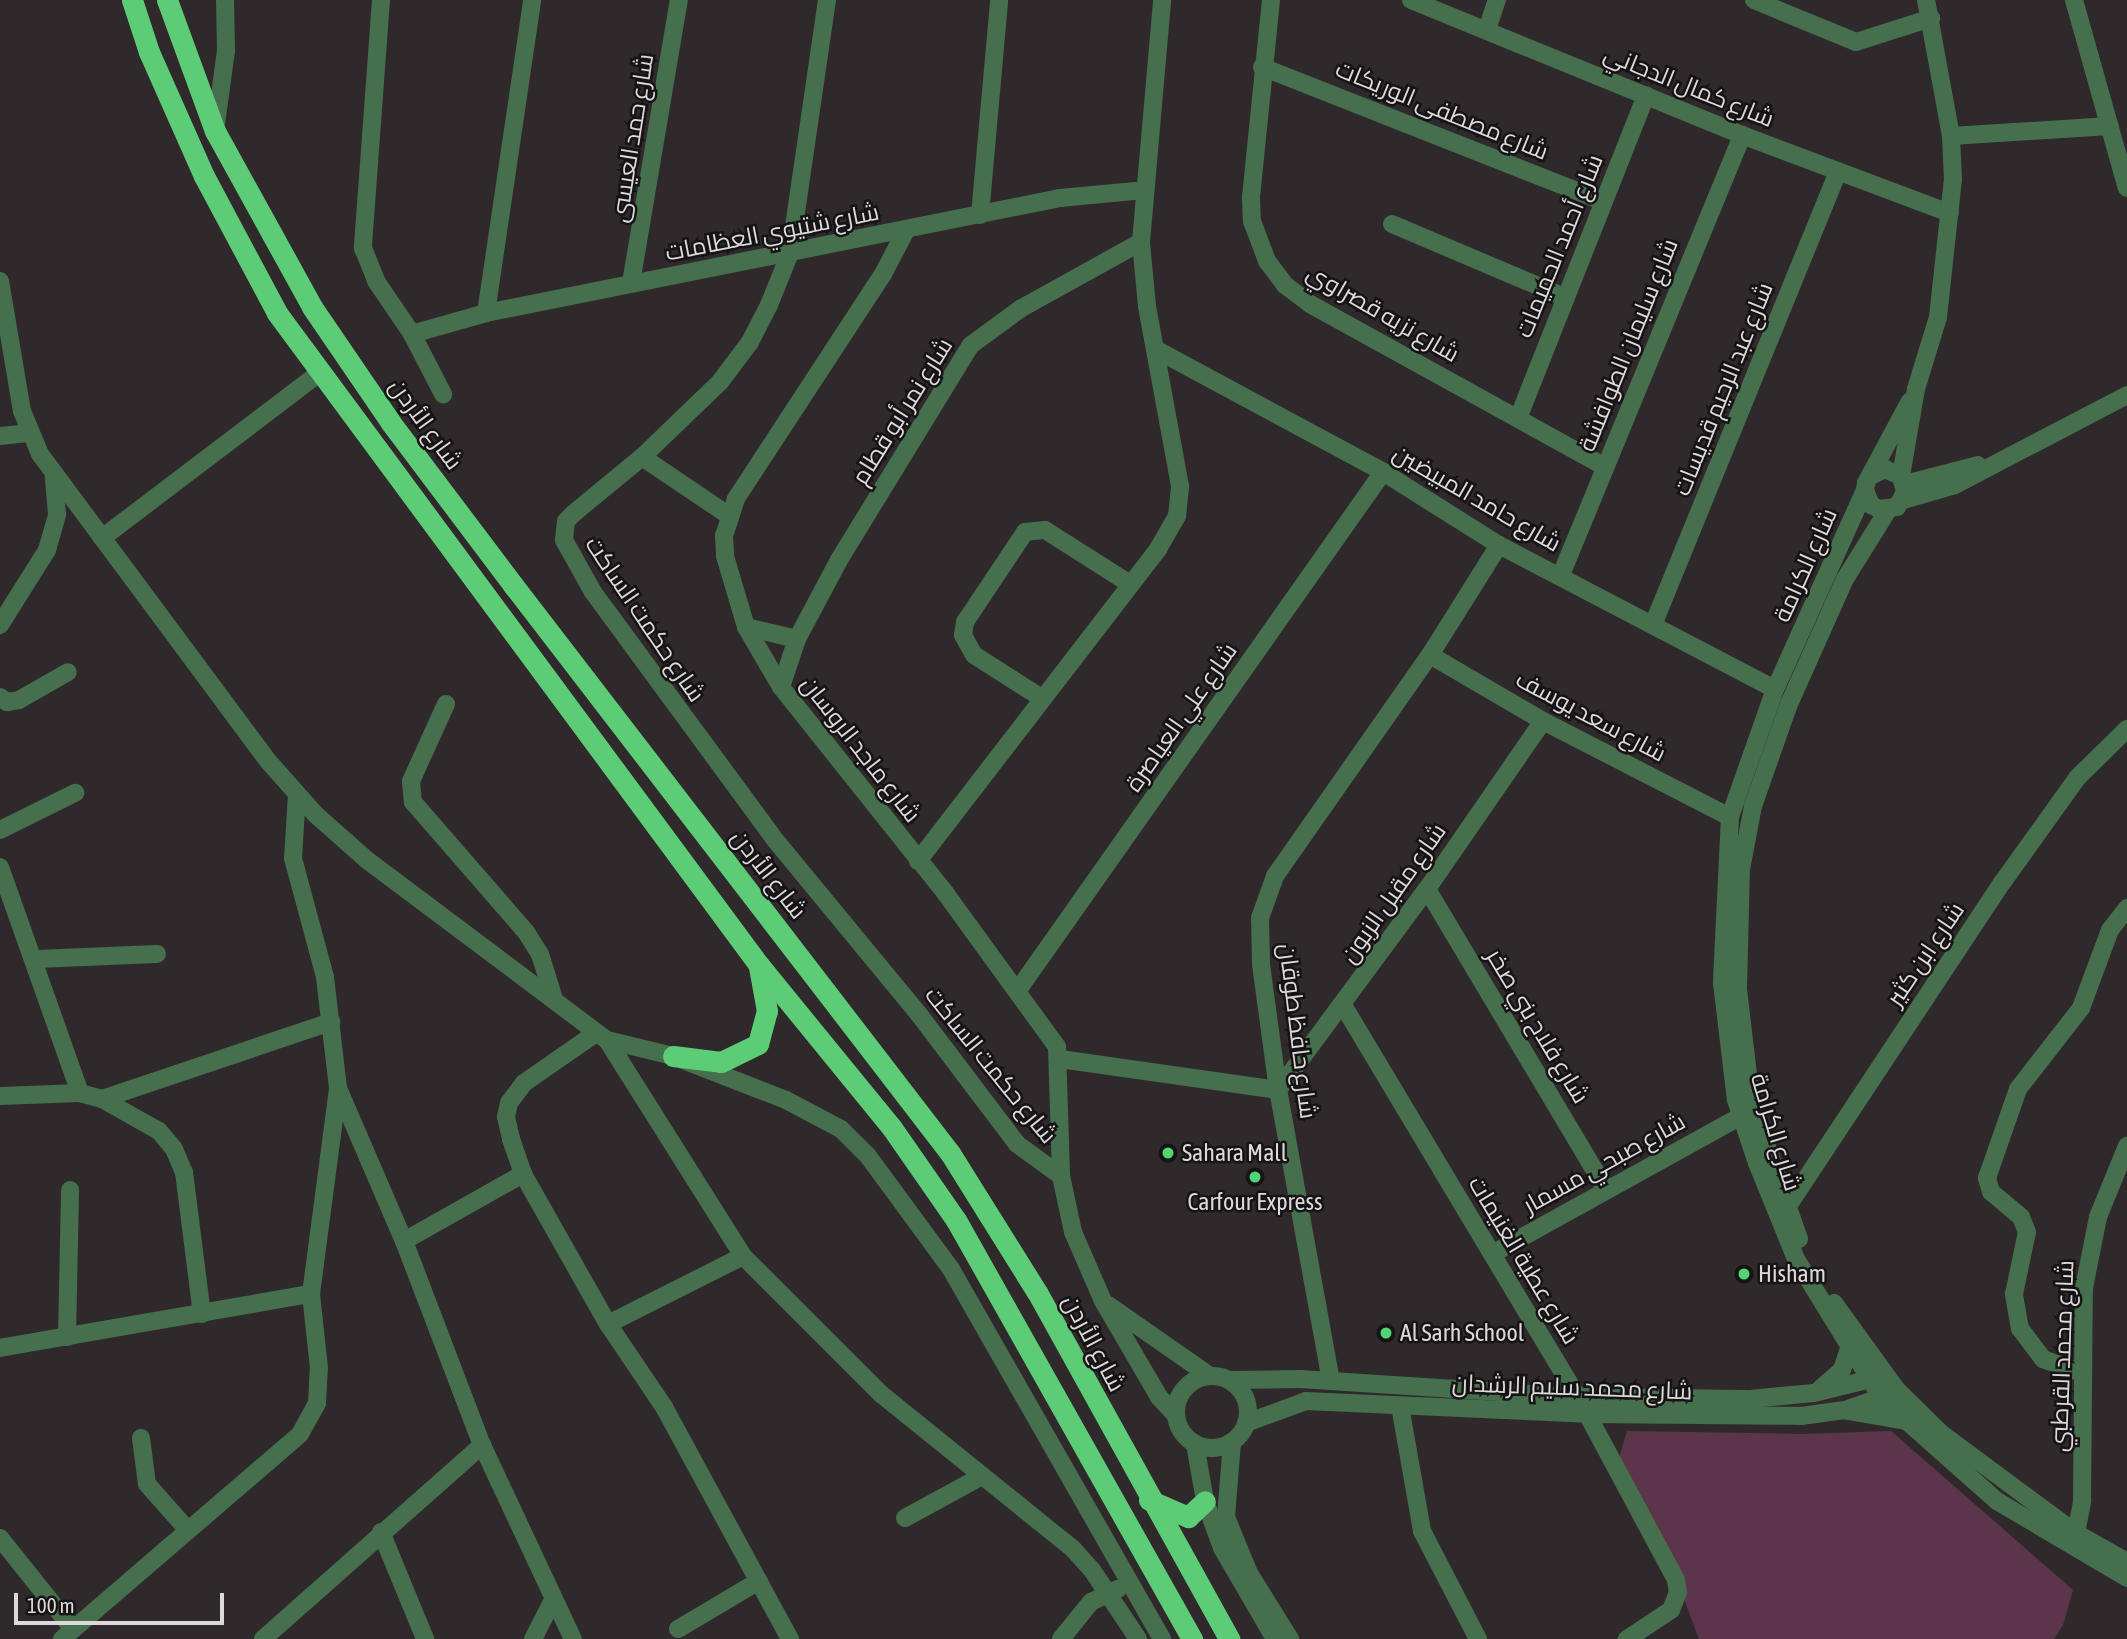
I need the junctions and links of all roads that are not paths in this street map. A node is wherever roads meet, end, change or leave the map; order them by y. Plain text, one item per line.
1 (132, 0) edge
2 (167, 0) edge
3 (225, 0) edge
4 (381, 0) edge
5 (532, 0) edge
6 (659, 0) edge
7 (827, 0) edge
8 (999, 0) edge
9 (1162, 0) edge
10 (1271, 0) edge
11 (1411, 0) edge
12 (1497, 0) edge
13 (1754, 0) edge
14 (1926, 0) edge
15 (2074, 0) edge
16 (678, 1) edge
17 (1931, 18) junction
18 (1487, 30) junction
19 (1262, 67) junction
20 (1646, 95) junction
21 (2110, 126) junction
22 (215, 131) junction
23 (1742, 135) junction
24 (1951, 136) junction
25 (1838, 171) junction
26 (2127, 188) edge
27 (1144, 190) junction
28 (1603, 201) junction
29 (1950, 213) junction
30 (980, 215) junction
31 (1392, 224) dead end
32 (905, 232) junction
33 (1141, 242) junction
34 (790, 253) junction
35 (0, 281) edge
36 (631, 283) junction
37 (1564, 297) junction
38 (486, 313) junction
39 (412, 334) junction
40 (1155, 349) junction
41 (319, 373) junction
42 (1916, 389) junction
43 (443, 394) dead end
44 (2127, 395) edge
45 (1519, 416) junction
46 (30, 433) junction
47 (0, 436) edge
48 (642, 457) junction
49 (1604, 466) junction
50 (1383, 472) junction
51 (54, 477) junction
52 (1867, 483) junction
53 (1899, 493) junction
54 (728, 515) junction
55 (102, 538) junction
56 (1499, 545) junction
57 (1561, 575) junction
58 (1130, 584) junction
59 (0, 625) edge
60 (1653, 625) junction
61 (747, 626) junction
62 (797, 639) junction
63 (1430, 655) junction
64 (68, 672) dead end
65 (781, 687) junction
66 (1775, 689) junction
67 (0, 697) edge
68 (1040, 697) junction
69 (446, 704) dead end
70 (1543, 721) junction
71 (2127, 729) edge
72 (75, 793) dead end
73 (297, 795) junction
74 (1730, 817) junction
75 (0, 830) edge
76 (918, 861) junction
77 (0, 867) edge
78 (1427, 889) junction
79 (2127, 908) edge
80 (157, 954) dead end
81 (36, 959) junction
82 (759, 965) junction
83 (1018, 990) junction
84 (553, 996) junction
85 (1343, 1005) junction
86 (331, 1022) junction
87 (602, 1037) junction
88 (673, 1056) junction
89 (1059, 1059) junction
90 (338, 1088) junction
91 (1278, 1090) junction
92 (80, 1093) junction
93 (0, 1096) edge
94 (102, 1099) junction
95 (1741, 1116) junction
96 (2127, 1146) edge
97 (523, 1174) junction
98 (1061, 1176) junction
99 (1606, 1189) junction
100 (70, 1190) dead end
101 (1783, 1212) junction
102 (404, 1241) junction
103 (1492, 1254) junction
104 (743, 1256) junction
105 (311, 1294) junction
106 (1103, 1301) junction
107 (202, 1314) junction
108 (608, 1324) junction
109 (67, 1337) junction
110 (0, 1348) edge
111 (1849, 1349) junction
112 (2082, 1373) junction
113 (1210, 1376) junction
114 (1878, 1378) junction
115 (1229, 1380) junction
116 (1331, 1381) junction
117 (1814, 1393) junction
118 (1890, 1394) junction
119 (1578, 1397) junction
120 (1400, 1406) junction
121 (1845, 1410) junction
122 (1588, 1414) junction
123 (1176, 1415) junction
124 (1907, 1422) junction
125 (1247, 1423) junction
126 (141, 1438) dead end
127 (1232, 1442) junction
128 (1195, 1444) junction
129 (482, 1445) junction
130 (982, 1476) junction
131 (1148, 1499) junction
132 (1205, 1501) junction
133 (905, 1517) dead end
134 (187, 1529) junction
135 (382, 1532) junction
136 (2076, 1533) junction
137 (0, 1538) edge
138 (2127, 1562) edge
139 (2127, 1578) edge
140 (759, 1581) junction
141 (1130, 1582) junction
142 (1109, 1593) junction
143 (553, 1600) junction
144 (678, 1629) dead end
145 (68, 1634) edge
146 (263, 1639) edge
147 (425, 1639) edge
148 (533, 1639) edge
149 (573, 1639) edge
150 (790, 1639) edge
151 (1061, 1639) edge
152 (1138, 1639) edge
153 (1162, 1639) edge
154 (1192, 1639) edge
155 (1229, 1639) edge
156 (1275, 1639) edge
157 (1290, 1639) edge
158 (1478, 1639) edge
159 (1627, 1639) edge

1 - 41 highway
2 - 22 highway, شارع الأردن
3 - 22 street
4 - 39 street
5 - 38 street
6 - 16 street
7 - 34 street, شارع حكمت الساكت
8 - 30 street
9 - 27 street
10 - 19 street, شارع نزيه قصراوي
11 - 18 street, شارع كمال الدجاني
12 - 18 street
13 - 17 street
14 - 17 street, شارع الكرامة
15 - 21 street
16 - 36 street, شارع حمد العيسى
17 - 24 street, شارع الكرامة
18 - 20 street, شارع كمال الدجاني
19 - 28 street, شارع مصطفى الوريكات
19 - 45 street, شارع نزيه قصراوي
20 - 23 street, شارع كمال الدجاني
20 - 28 street, شارع أحمد الحميمات
21 - 24 street
21 - 26 street
22 - 131 highway, شارع الأردن
23 - 25 street, شارع كمال الدجاني
23 - 49 street, شارع سليمان الطوافشة
24 - 29 street, شارع الكرامة
25 - 29 street, شارع كمال الدجاني
25 - 60 street, شارع عبد الرحيم قديسات
27 - 30 street, شارع شتيوي العظامات
27 - 33 street
28 - 37 street, شارع أحمد الحميمات
29 - 42 street, شارع الكرامة
30 - 32 street, شارع شتيوي العظامات
31 - 37 street
32 - 34 street, شارع شتيوي العظامات
32 - 54 street, شارع ماجد الروسان
33 - 40 street
33 - 62 street, شارع نمر أبو قطام
34 - 36 street, شارع شتيوي العظامات
34 - 48 street, شارع حكمت الساكت
35 - 46 street
36 - 38 street, شارع شتيوي العظامات
37 - 45 street, شارع أحمد الحميمات
38 - 39 street, شارع شتيوي العظامات
39 - 43 street
40 - 50 street, شارع حامد المبيضين
40 - 58 street
41 - 55 street
41 - 82 highway
42 - 52 street, شارع الكرامة
42 - 53 street, شارع الكرامة
44 - 53 street
45 - 49 street, شارع نزيه قصراوي
46 - 47 street
46 - 51 street
48 - 54 street
48 - 98 street, شارع حكمت الساكت
49 - 57 street, شارع سليمان الطوافشة
50 - 56 street, شارع حامد المبيضين
50 - 83 street, شارع علي العياصرة
51 - 55 street
51 - 59 street
52 - 53 street
52 - 53 street
52 - 66 street, شارع الكرامة
53 - 101 street, شارع الكرامة
54 - 61 street, شارع ماجد الروسان
55 - 73 street
56 - 57 street, شارع حامد المبيضين
56 - 63 street, شارع حافظ طوقان
57 - 60 street, شارع حامد المبيضين
58 - 68 street
58 - 68 street
60 - 66 street, شارع حامد المبيضين
61 - 62 street
61 - 65 street, شارع ماجد الروسان
62 - 65 street, شارع نمر أبو قطام
63 - 70 street, شارع سعد يوسف
63 - 91 street, شارع حافظ طوقان
64 - 67 street
65 - 76 street, شارع ماجد الروسان
66 - 74 street, شارع الكرامة
68 - 76 street
69 - 84 street
70 - 74 street, شارع سعد يوسف
70 - 78 street, شارع مقبل الزبون
71 - 101 street, شارع ابن كثير
72 - 75 street
73 - 84 street
73 - 86 street
74 - 95 street, شارع الكرامة
76 - 83 street, شارع ماجد الروسان
77 - 81 street
78 - 85 street, شارع مقبل الزبون
78 - 99 street, شارع فلاح بني صخر
79 - 112 street
80 - 81 street
81 - 92 street
82 - 88 highway
82 - 154 highway
83 - 89 street, شارع ماجد الروسان
84 - 87 street
85 - 91 street, شارع مقبل الزبون
85 - 103 street, شارع عطية الغنيمات
86 - 90 street
86 - 94 street
87 - 88 street
87 - 97 street
87 - 104 street
88 - 141 street
89 - 91 street
89 - 98 street, شارع ماجد الروسان
90 - 102 street
90 - 105 street
91 - 116 street, شارع حافظ طوقان
92 - 93 street
92 - 94 street
94 - 107 street
95 - 99 street, شارع صبحي مسمار
95 - 101 street, شارع الكرامة
96 - 112 street, شارع محمد القرطبي
97 - 102 street
97 - 108 street
98 - 106 street, شارع ماجد الروسان
99 - 103 street, شارع صبحي مسمار
100 - 109 street
101 - 111 street, شارع الكرامة
101 - 114 street, شارع الكرامة
102 - 129 street
103 - 119 street, شارع عطية الغنيمات
104 - 108 street
104 - 130 street
105 - 107 street
105 - 134 street
106 - 113 street
106 - 123 street, شارع ماجد الروسان
107 - 109 street
108 - 140 street
109 - 110 street
111 - 114 street, شارع الكرامة
111 - 117 street
112 - 136 street, شارع محمد القرطبي
113 - 115 street
113 - 123 street
114 - 117 street, شارع محمد سليم الرشدان
114 - 118 street, شارع الكرامة
115 - 116 street, شارع محمد سليم الرشدان
115 - 125 street
116 - 119 street, شارع محمد سليم الرشدان
117 - 119 street, شارع محمد سليم الرشدان
118 - 121 street, شارع محمد سليم الرشدان
118 - 124 street, شارع الكرامة
118 - 136 street, شارع الكرامة
119 - 122 street, شارع عطية الغنيمات
120 - 122 street, شارع محمد سليم الرشدان
120 - 125 street, شارع محمد سليم الرشدان
120 - 158 street
121 - 122 street, شارع محمد سليم الرشدان
121 - 124 street
122 - 159 street, شارع عطية الغنيمات
123 - 128 street
124 - 139 street, شارع الكرامة
125 - 127 street
126 - 134 street
127 - 128 street
127 - 157 street
128 - 132 street
129 - 135 street
129 - 143 street
130 - 133 street
130 - 142 street
131 - 132 highway
131 - 155 highway, شارع الأردن
132 - 156 street
134 - 145 street
135 - 146 street
135 - 147 street
136 - 138 street, شارع الكرامة
137 - 145 street
140 - 144 street
140 - 150 street
141 - 142 street
141 - 153 street
142 - 151 street
142 - 152 street
143 - 148 street
143 - 149 street

